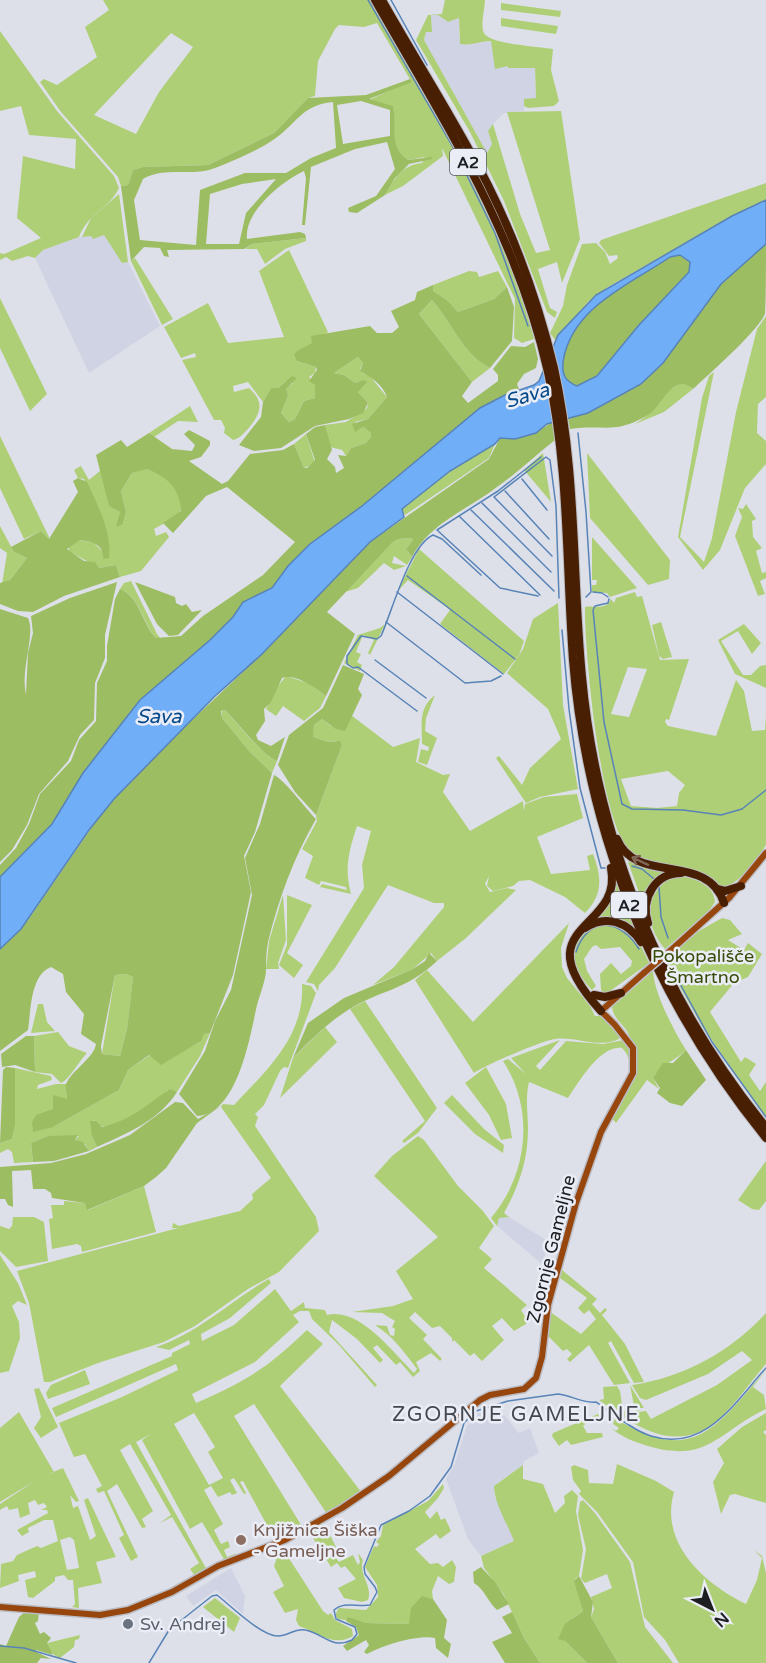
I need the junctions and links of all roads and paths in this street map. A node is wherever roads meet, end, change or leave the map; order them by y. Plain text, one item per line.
1 (375, 0) edge
2 (382, 0) edge
3 (541, 332) junction
4 (564, 438) junction
5 (608, 820) junction
6 (607, 840) junction
7 (766, 853) edge
8 (741, 886) junction
9 (714, 888) junction
10 (724, 903) junction
11 (651, 939) junction
12 (656, 967) junction
13 (621, 993) junction
14 (594, 995) junction
15 (603, 1009) junction
16 (766, 1127) edge
17 (766, 1138) edge
18 (0, 1607) edge

1 - 3 highway, A2
2 - 3 highway, A2
3 - 4 highway, A2
4 - 5 highway, A2
4 - 6 highway, A2
9 -> 5 highway
5 - 11 highway, A2
6 - 12 highway, A2
6 - 15 highway
7 - 8 street
8 - 9 highway
8 - 10 street
9 - 10 highway
10 - 11 highway
10 - 13 street, bridge
11 - 16 highway, A2
12 - 14 highway
12 - 17 highway, A2
13 - 14 highway
13 - 15 street
14 - 15 highway
15 - 18 street, Zgornje Gameljne

